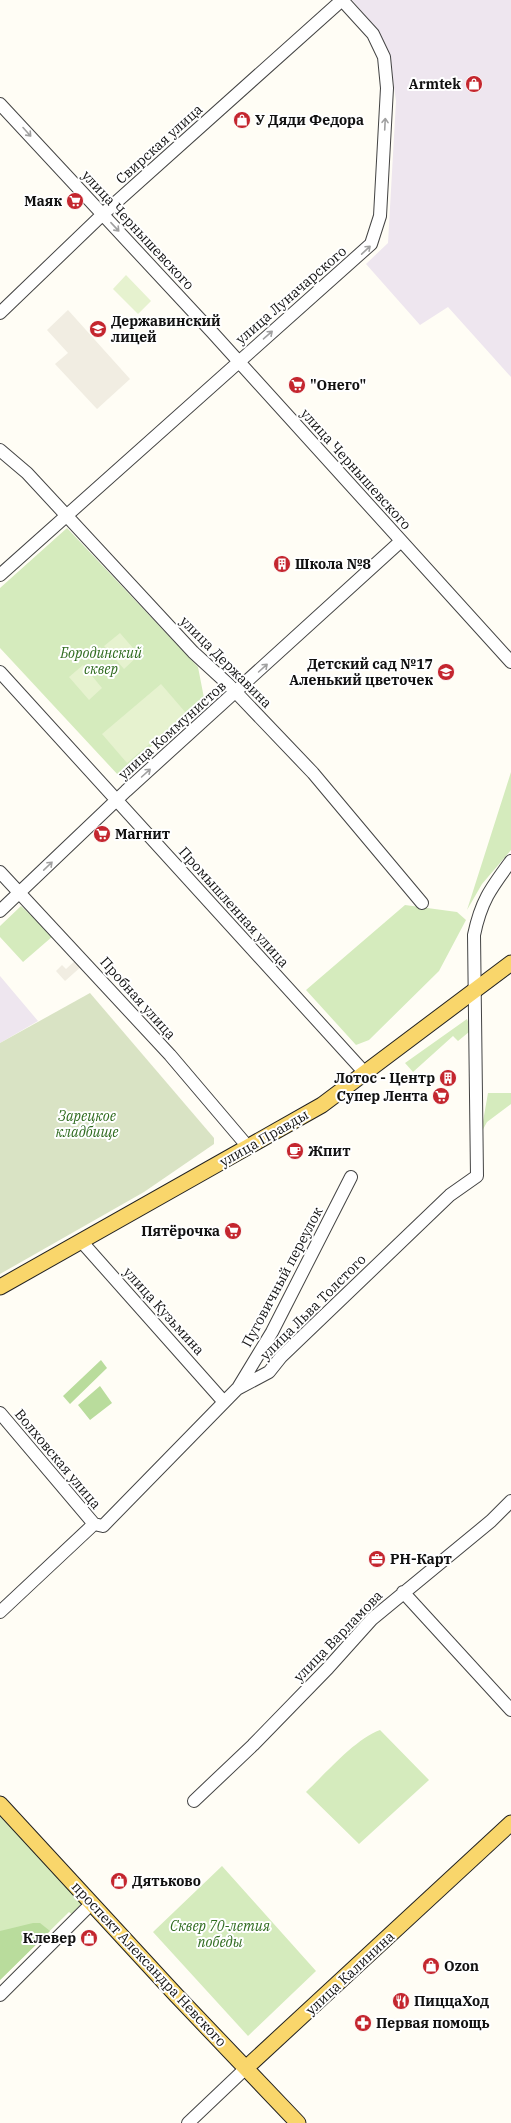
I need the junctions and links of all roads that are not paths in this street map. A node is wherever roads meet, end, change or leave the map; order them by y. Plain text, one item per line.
1 (342, 0) edge
2 (0, 104) edge
3 (104, 214) junction
4 (0, 313) edge
5 (238, 361) junction
6 (0, 450) edge
7 (67, 516) junction
8 (401, 541) junction
9 (0, 575) edge
10 (511, 662) edge
11 (0, 672) edge
12 (236, 692) junction
13 (117, 800) junction
14 (511, 861) edge
15 (0, 872) edge
16 (20, 893) junction
17 (422, 903) dead end
18 (0, 911) edge
19 (511, 963) edge
20 (474, 990) junction
21 (365, 1073) junction
22 (249, 1148) junction
23 (351, 1177) dead end
24 (81, 1241) junction
25 (0, 1287) edge
26 (237, 1389) junction
27 (224, 1402) junction
28 (0, 1413) edge
29 (511, 1501) edge
30 (94, 1524) junction
31 (403, 1592) junction
32 (0, 1612) edge
33 (511, 1710) edge
34 (194, 1801) dead end
35 (0, 1804) edge
36 (511, 1823) edge
37 (92, 1902) junction
38 (0, 1995) edge
39 (246, 2068) junction
40 (188, 2123) edge
41 (298, 2123) edge

1 - 3 street, Свирская улица
5 -> 1 street, улица Луначарского
2 -> 3 street, улица Чернышевского
3 - 4 street, Свирская улица
3 -> 5 street, улица Чернышевского
5 - 7 street, улица Луначарского
5 - 8 street, улица Чернышевского
6 - 7 street, улица Державина
7 - 9 street, улица Луначарского
7 - 12 street, улица Державина
8 - 10 street, улица Чернышевского
12 -> 8 street, улица Коммунистов
11 - 13 street, Промышленная улица
13 -> 12 street, улица Коммунистов
12 - 17 street, улица Державина
16 -> 13 street, улица Коммунистов
13 - 21 street, Промышленная улица
14 - 20 street
15 - 16 street, Пробная улица
16 - 18 street, улица Коммунистов
16 - 22 street, Пробная улица
19 - 20 main road, улица Правды
20 - 21 main road, улица Правды
20 - 26 street, улица Льва Толстого
21 - 22 main road, улица Правды
22 - 24 main road, улица Правды
23 - 26 street, Пуговичный переулок
24 - 25 main road, улица Правды
24 - 27 street, улица Кузьмина
26 - 27 street, улица Льва Толстого
27 - 30 street, улица Льва Толстого
28 - 30 street, Волховская улица
29 - 31 street, улица Варламова
30 - 32 street, улица Льва Толстого
31 - 33 street
31 - 34 street, улица Варламова
35 - 37 main road, проспект Александра Невского
36 - 39 main road, улица Калинина
37 - 38 street
37 - 39 main road, проспект Александра Невского
39 - 40 street, улица Калинина
39 - 41 main road, проспект Александра Невского

